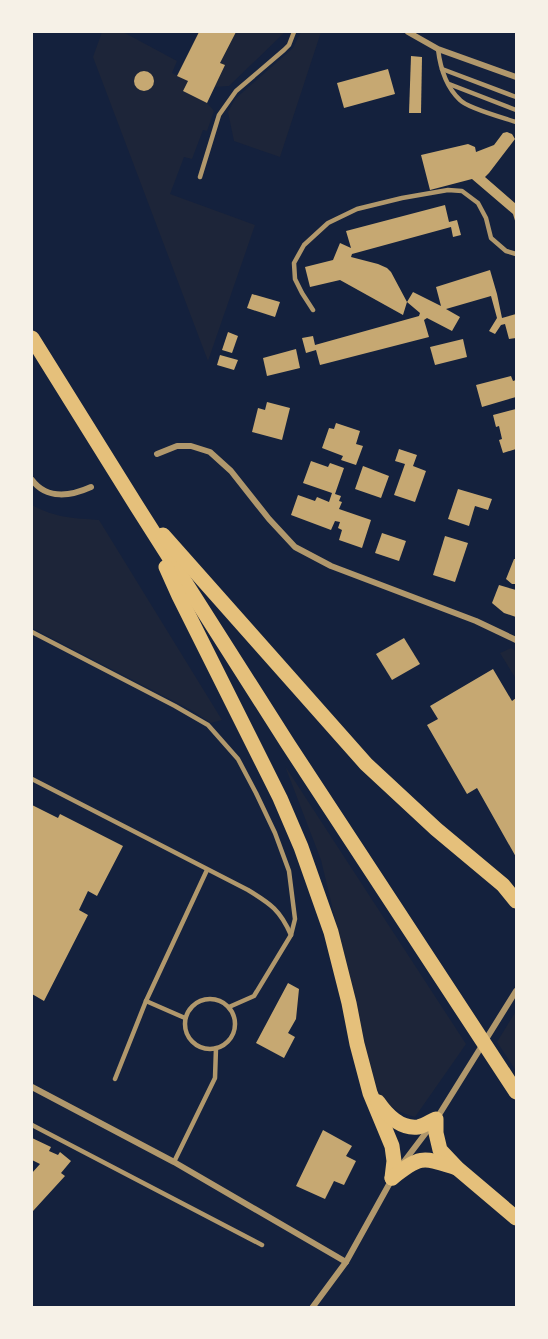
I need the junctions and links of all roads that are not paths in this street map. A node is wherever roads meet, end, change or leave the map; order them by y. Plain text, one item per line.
1 (294, 32) edge
2 (408, 32) edge
3 (438, 49) junction
4 (442, 69) junction
5 (516, 77) edge
6 (449, 84) junction
7 (516, 97) edge
8 (516, 110) edge
9 (516, 122) edge
10 (201, 177) dead end
11 (516, 254) edge
12 (313, 310) dead end
13 (32, 338) edge
14 (157, 454) dead end
15 (32, 480) edge
16 (91, 487) dead end
17 (136, 505) junction
18 (32, 632) edge
19 (516, 640) edge
20 (32, 779) edge
21 (207, 870) junction
22 (510, 887) edge
23 (516, 901) edge
24 (291, 935) junction
25 (516, 991) edge
26 (146, 1001) junction
27 (229, 1007) junction
28 (185, 1018) junction
29 (216, 1048) junction
30 (115, 1079) dead end
31 (32, 1087) edge
32 (516, 1092) edge
33 (370, 1093) junction
34 (436, 1119) junction
35 (32, 1125) edge
36 (174, 1162) junction
37 (456, 1168) junction
38 (392, 1178) junction
39 (516, 1218) edge
40 (262, 1245) dead end
41 (346, 1262) junction
42 (312, 1308) edge

1 - 10 lane
2 - 3 street
3 - 4 lane
3 - 5 street
4 - 6 lane
4 - 7 lane
6 - 8 lane
6 - 9 lane
11 - 12 lane
13 - 17 highway
14 - 19 street
15 - 16 street
17 - 22 highway
17 - 32 highway
17 - 33 highway
18 - 24 lane
20 - 21 lane
21 - 24 lane
21 - 26 lane
22 - 23 highway
24 - 27 lane
25 - 34 street
26 - 28 lane
26 - 30 lane
27 - 28 lane
27 - 29 lane
28 - 29 lane
29 - 36 lane
31 - 36 street
33 - 34 highway
33 - 38 highway
34 - 37 highway
34 - 38 street
35 - 40 lane
36 - 41 street
37 - 38 highway
37 - 39 highway
38 - 41 street
41 - 42 street

